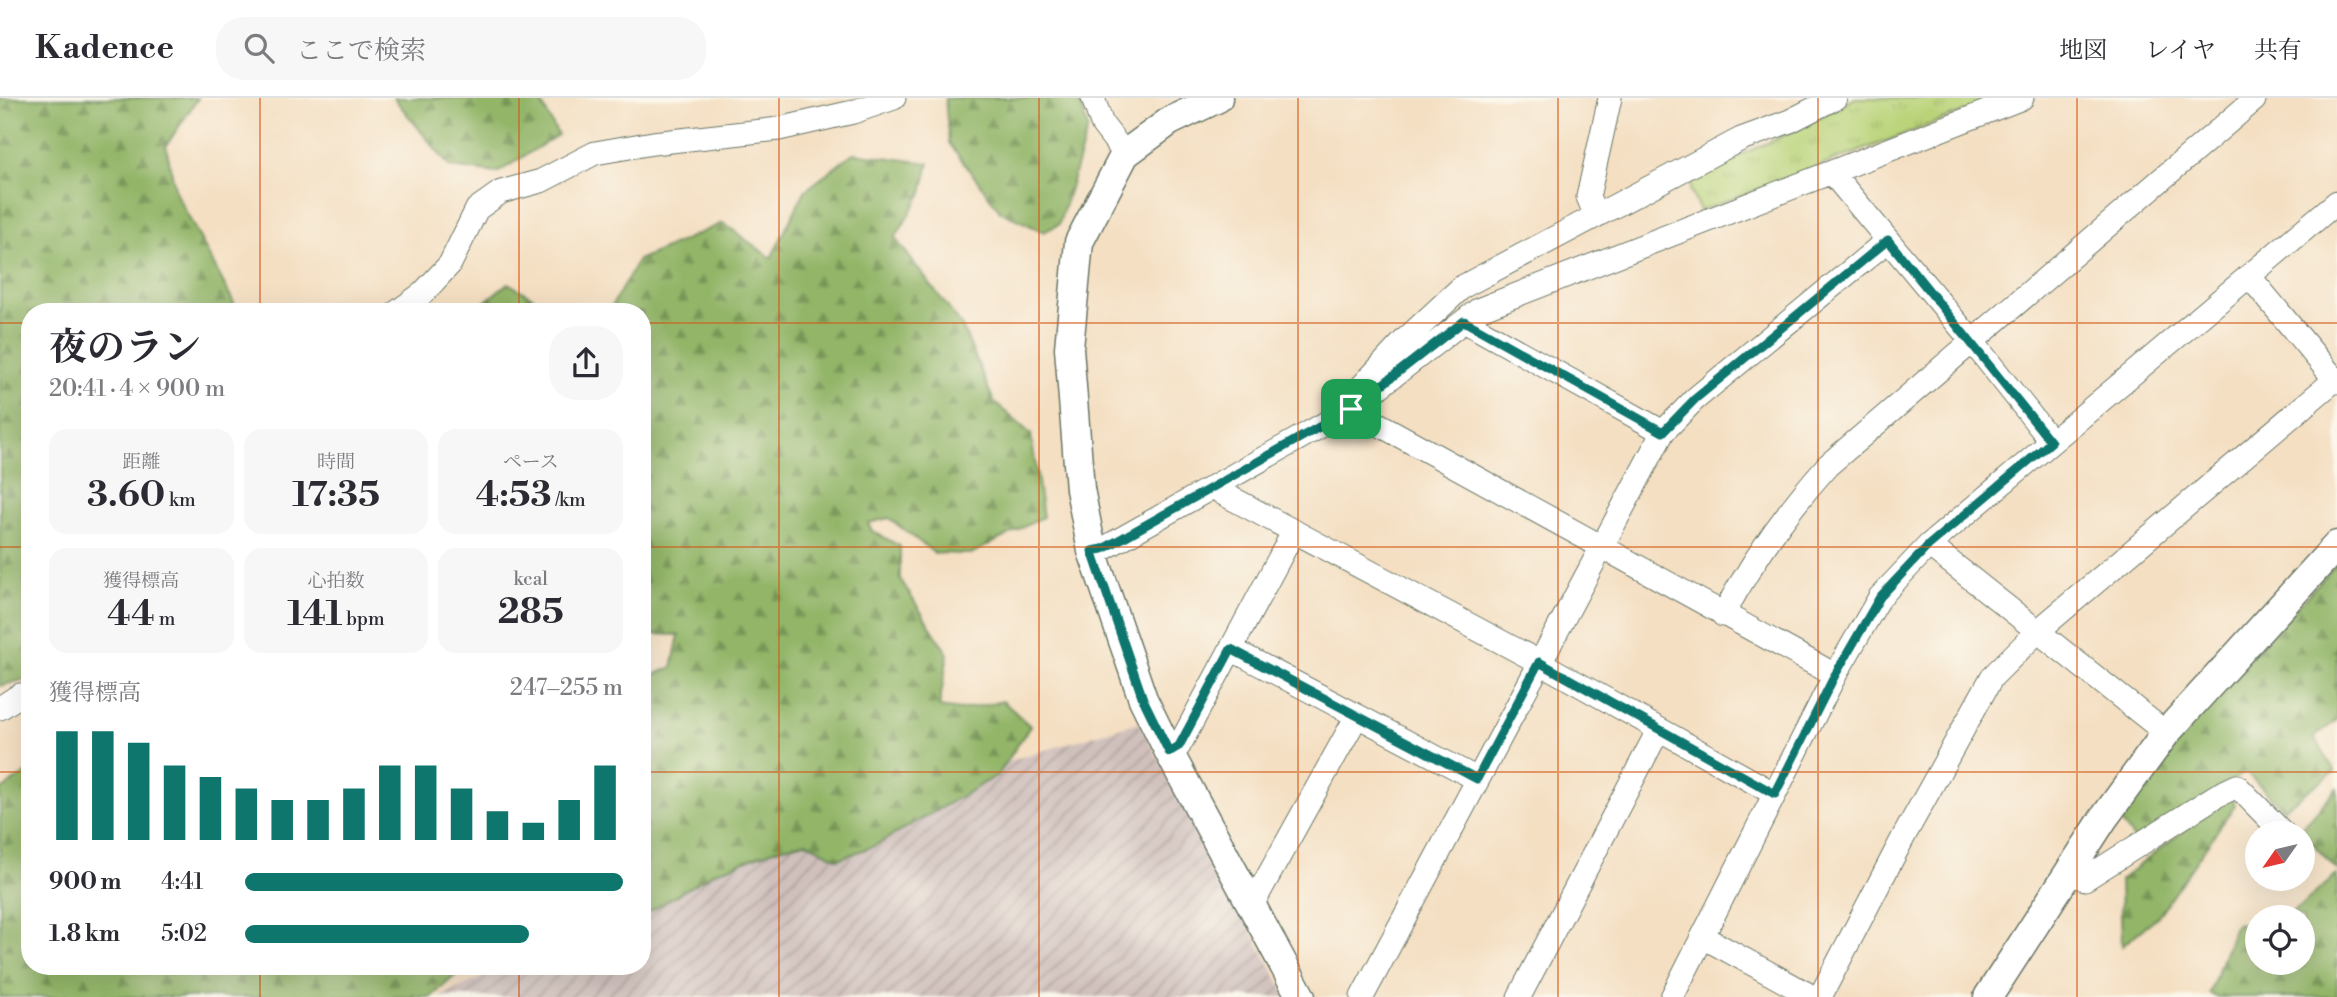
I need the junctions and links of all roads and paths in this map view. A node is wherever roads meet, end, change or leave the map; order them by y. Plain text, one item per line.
1 (894, 98) edge
2 (1093, 98) edge
3 (1219, 98) edge
4 (1610, 98) edge
5 (1835, 98) edge
6 (2022, 98) edge
7 (2258, 99) edge
8 (1125, 154) junction
9 (1832, 173) junction
10 (2337, 202) edge
11 (1596, 216) junction
12 (1888, 240) junction
13 (2249, 276) junction
14 (409, 303) edge
15 (1464, 321) junction
16 (1972, 341) junction
17 (2336, 379) edge
18 (1351, 409) junction
19 (1663, 432) junction
20 (2051, 442) junction
21 (1216, 485) junction
22 (1294, 531) junction
23 (1929, 545) junction
24 (2337, 545) edge
25 (1600, 547) junction
26 (1092, 551) junction
27 (1723, 615) junction
28 (2038, 632) junction
29 (1231, 649) junction
30 (1539, 662) junction
31 (1835, 675) junction
32 (21, 695) edge
33 (0, 708) edge
34 (1357, 716) junction
35 (1659, 729) junction
36 (2166, 733) junction
37 (1169, 752) junction
38 (1477, 779) junction
39 (1775, 794) junction
40 (2271, 821) edge
41 (2068, 873) junction
42 (1251, 903) junction
43 (1703, 937) junction
44 (1301, 997) edge
45 (1362, 997) edge
46 (1519, 997) edge
47 (1672, 997) edge
48 (1813, 997) edge
49 (1820, 997) edge
50 (1988, 997) edge

1 - 14 street
2 - 8 street
3 - 8 street
4 - 11 street
5 - 11 street
6 - 9 street
7 - 16 street
8 - 26 street
9 - 12 street
9 - 15 street
10 - 13 street
11 - 18 street
12 - 16 street
12 - 19 street
13 - 17 street
13 - 20 street
15 - 18 street
15 - 19 street
16 - 20 street
16 - 27 street
17 - 28 street
18 - 21 street
18 - 25 street
19 - 25 street
20 - 23 street
21 - 22 street
21 - 26 street
22 - 29 street
22 - 30 street
23 - 28 street
23 - 31 street
24 - 36 street
25 - 27 street
25 - 30 street
26 - 37 street
27 - 31 street
28 - 36 street
28 - 49 street
29 - 34 street
29 - 37 street
30 - 35 street
30 - 38 street
31 - 39 street
32 - 33 street
34 - 38 street
34 - 42 street
35 - 39 street
35 - 46 street
36 - 41 street
37 - 42 street
38 - 45 street
39 - 43 street
40 - 41 street
41 - 50 street
42 - 44 street
43 - 47 street
43 - 48 street

